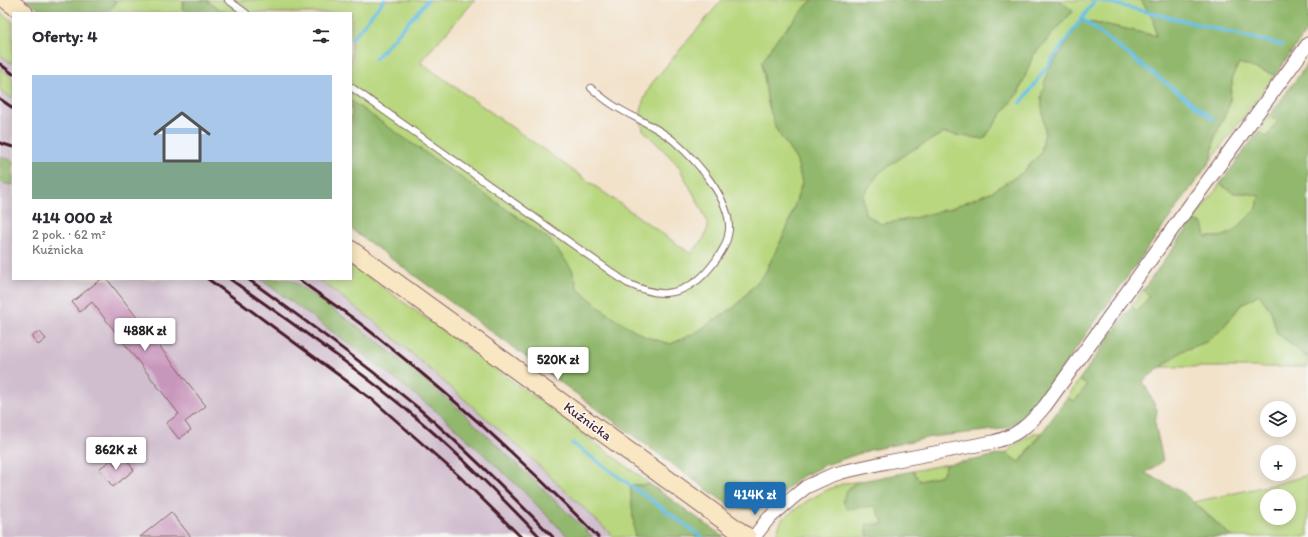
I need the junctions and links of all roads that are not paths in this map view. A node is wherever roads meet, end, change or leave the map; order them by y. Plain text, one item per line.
1 (7, 0) edge
2 (228, 0) edge
3 (23, 12) edge
4 (245, 12) edge
5 (1308, 44) edge
6 (352, 88) edge
7 (591, 88) dead end
8 (352, 251) edge
9 (747, 537) edge
10 (754, 537) edge

1 - 3 street
2 - 4 lane
5 - 10 street
6 - 7 lane
8 - 9 street, Kuźnicka

